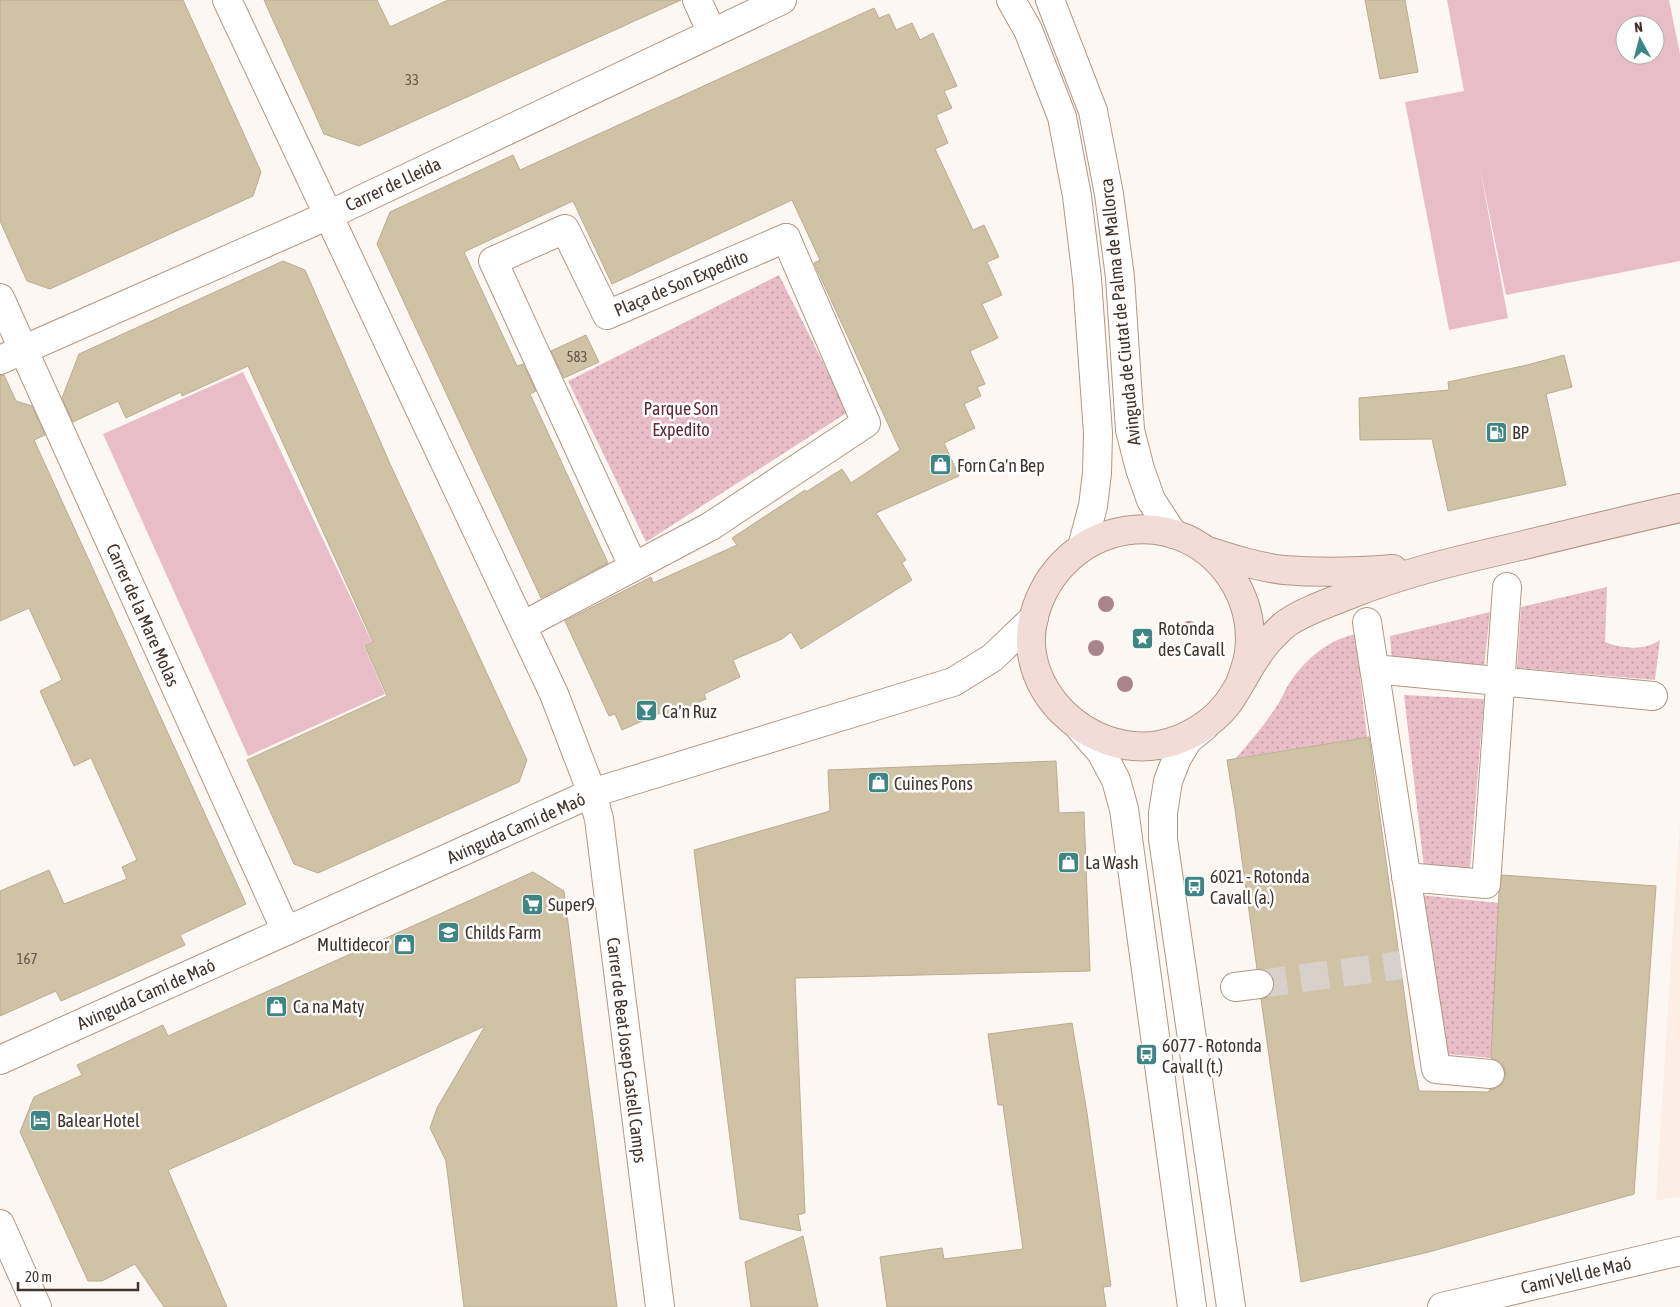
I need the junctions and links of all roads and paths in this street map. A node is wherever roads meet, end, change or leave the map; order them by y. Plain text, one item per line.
1 (227, 0) edge
2 (697, 0) edge
3 (782, 0) edge
4 (1011, 0) edge
5 (1050, 0) edge
6 (712, 34) junction
7 (329, 215) junction
8 (0, 298) edge
9 (12, 354) edge
10 (1680, 508) edge
11 (1172, 534) junction
12 (1082, 547) junction
13 (1207, 551) junction
14 (634, 566) junction
15 (1432, 566) junction
16 (1507, 588) dead end
17 (1034, 618) junction
18 (1367, 622) dead end
19 (522, 626) junction
20 (1374, 669) junction
21 (1241, 681) junction
22 (1500, 681) junction
23 (1653, 696) dead end
24 (1209, 722) junction
25 (1080, 728) junction
26 (592, 793) junction
27 (1406, 877) junction
28 (286, 932) junction
29 (0, 1060) edge
30 (1490, 1074) dead end
31 (0, 1224) edge
32 (1680, 1250) edge
33 (38, 1307) edge
34 (660, 1307) edge
35 (1192, 1307) edge
36 (1231, 1307) edge
37 (1442, 1307) edge

1 - 7 street, Carrer de Beat Josep Castell Camps
2 - 6 street
3 - 6 street, Carrer de Lleida
4 - 12 street, Avinguda de Ciutat de Palma de Mallorca
5 - 11 street, Avinguda de Ciutat de Palma de Mallorca
6 - 7 street, Carrer de Lleida
7 - 9 street, Carrer de Lleida
7 - 19 street, Carrer de Beat Josep Castell Camps
8 - 9 street, Carrer de la Mare Molas
9 - 28 street, Carrer de la Mare Molas
10 - 15 main road
11 - 12 main road
11 - 13 main road
12 - 17 main road
13 - 15 main road
13 - 21 main road
14 - 14 street, Plaça de Son Expedito
14 - 19 street, Plaça de Son Expedito
15 - 21 main road
16 - 22 street
17 - 25 main road
17 - 26 street, Avinguda Camí de Maó
18 - 20 street
19 - 26 street, Carrer de Beat Josep Castell Camps
20 - 22 street
20 - 27 street
21 - 24 main road
22 - 23 street
22 - 27 street
24 - 25 main road
24 - 36 street
25 - 35 street
26 - 28 street, Avinguda Camí de Maó
26 - 34 street, Carrer de Beat Josep Castell Camps
27 - 30 street
28 - 29 street, Avinguda Camí de Maó
31 - 33 street
32 - 37 street, Camí Vell de Maó

